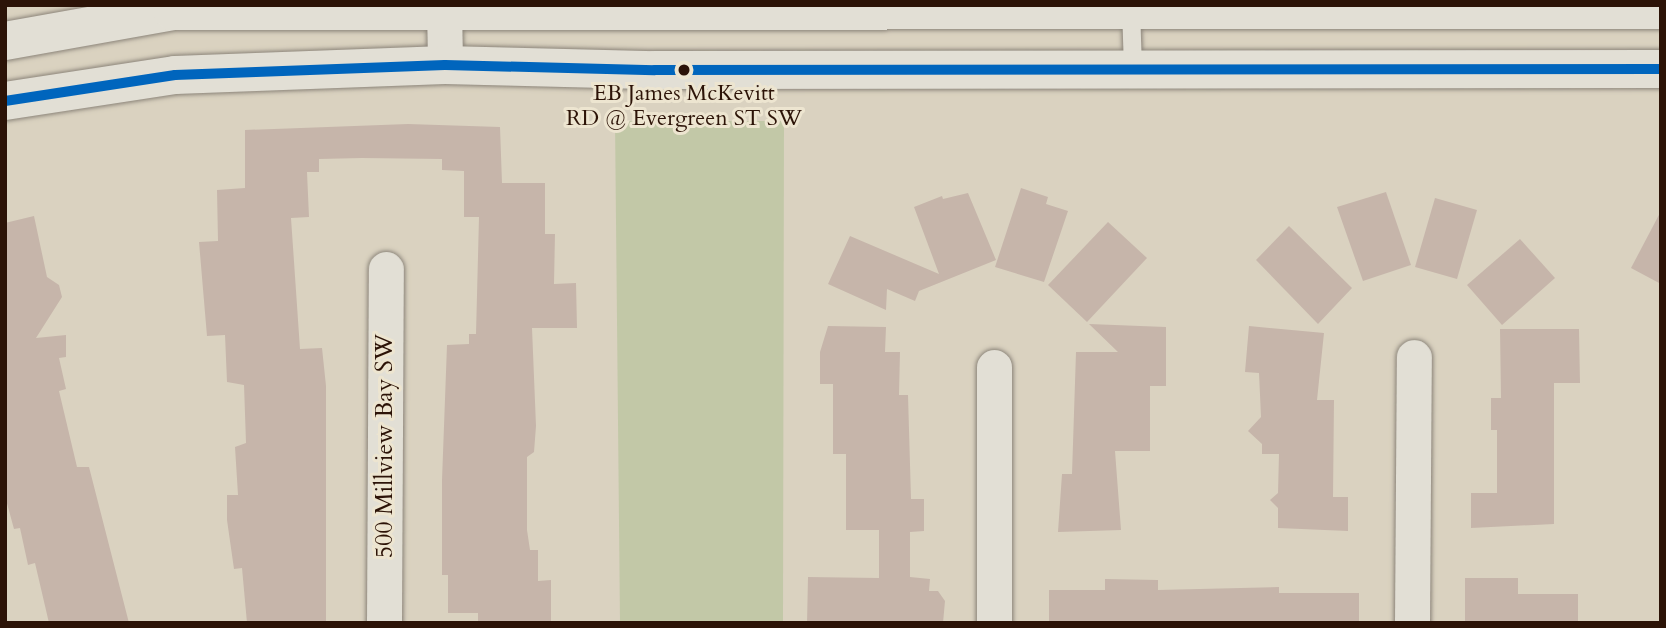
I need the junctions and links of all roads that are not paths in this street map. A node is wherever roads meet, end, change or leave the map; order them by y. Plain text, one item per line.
1 (444, 7) edge
2 (645, 7) edge
3 (1131, 8) edge
4 (1661, 10) edge
5 (5, 41) edge
6 (444, 65) junction
7 (1133, 68) junction
8 (1661, 69) edge
9 (5, 101) edge
10 (386, 269) dead end
11 (1414, 358) dead end
12 (994, 367) dead end
13 (384, 623) edge
14 (994, 623) edge
15 (1412, 623) edge

1 - 2 main road
1 - 5 main road
1 - 6 street
2 - 3 main road
3 - 4 main road
3 - 7 lane
6 - 7 main road
6 - 9 main road
7 - 8 main road
10 - 13 street, 500 Millview Bay SW
11 - 15 street
12 - 14 street

